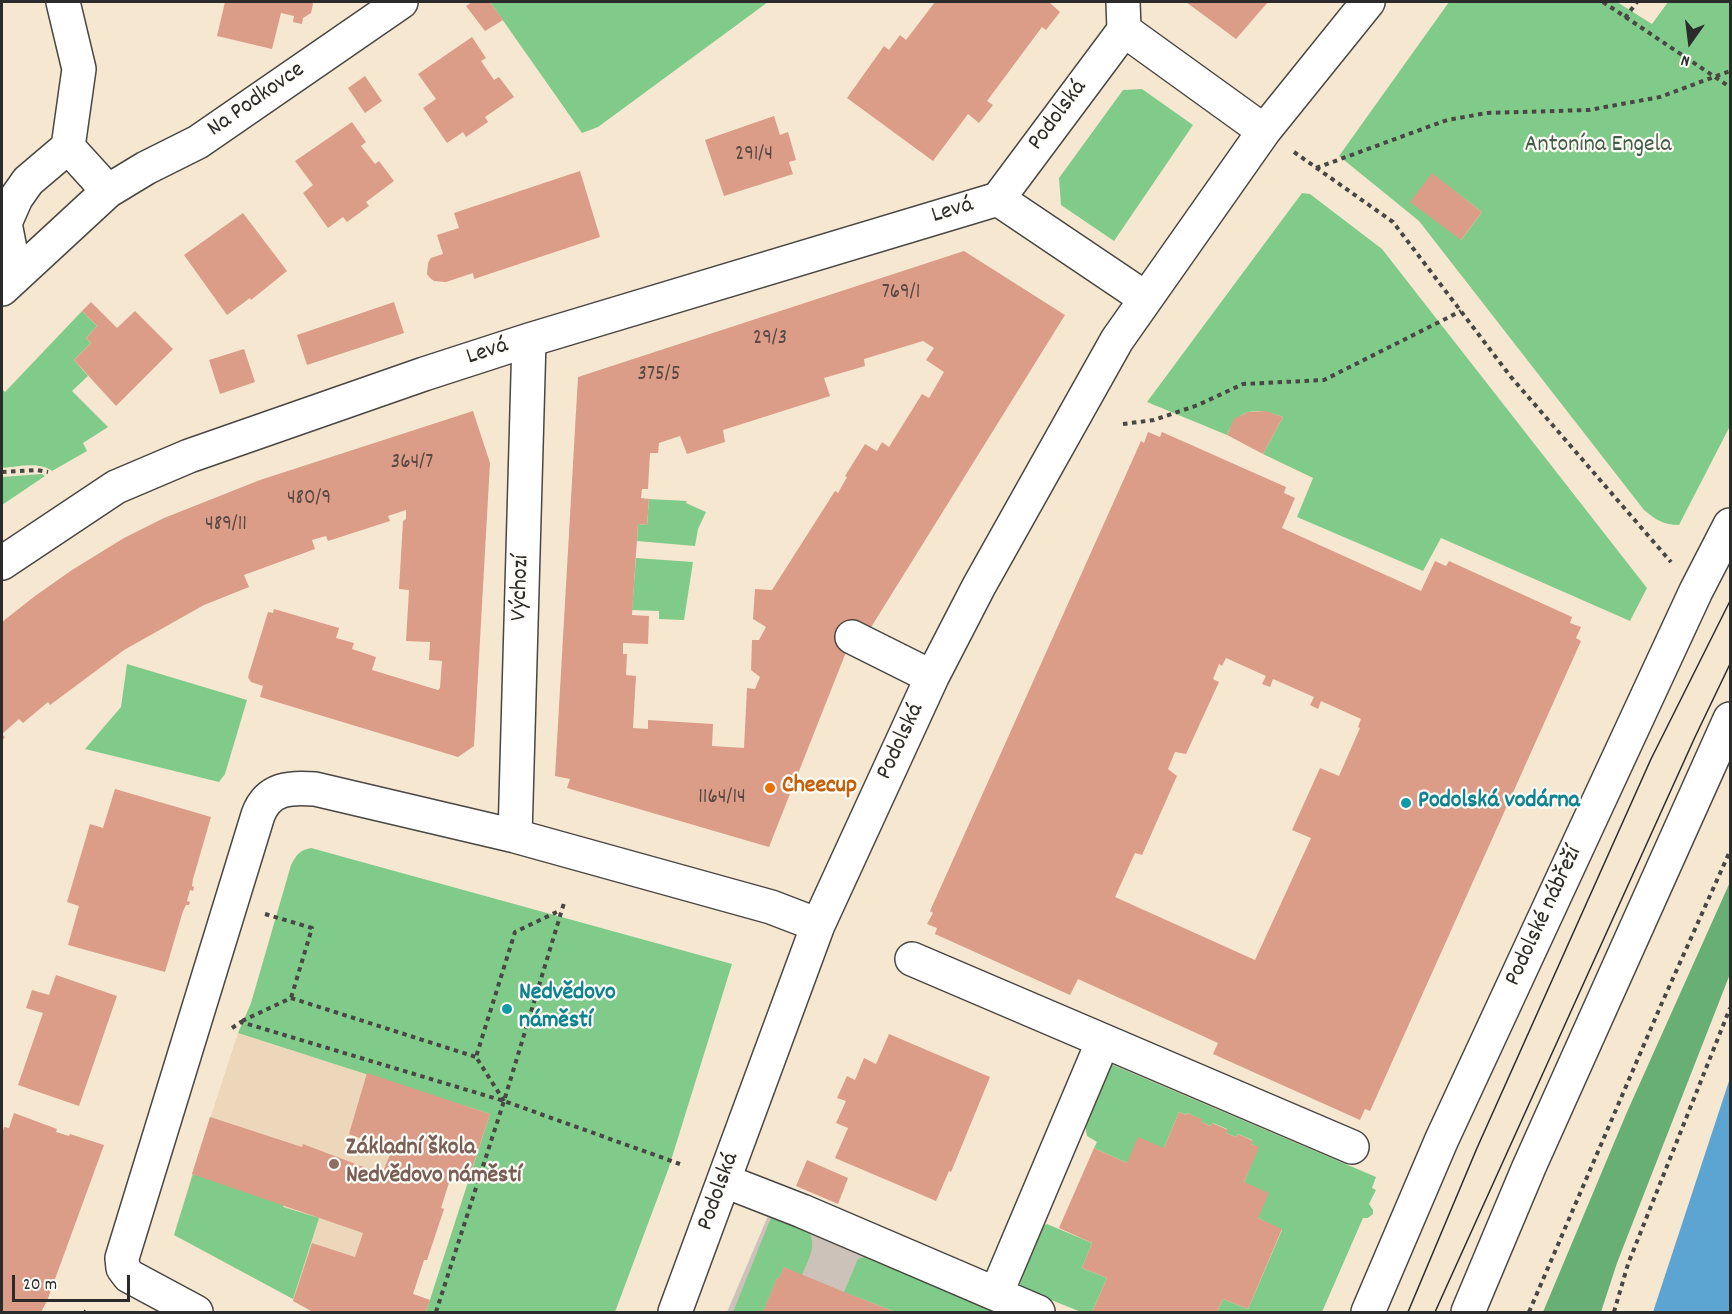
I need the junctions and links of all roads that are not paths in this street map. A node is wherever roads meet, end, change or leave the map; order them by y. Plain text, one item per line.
1 (63, 2) edge
2 (401, 2) edge
3 (1368, 2) edge
4 (1123, 16) edge
5 (1264, 131) junction
6 (68, 147) junction
7 (108, 191) junction
8 (998, 199) junction
9 (3, 220) edge
10 (8, 282) edge
11 (1145, 298) junction
12 (529, 340) junction
13 (1731, 525) edge
14 (2, 563) edge
15 (852, 637) dead end
16 (932, 677) junction
17 (1731, 719) edge
18 (515, 836) junction
19 (818, 925) junction
20 (912, 959) dead end
21 (1103, 1041) junction
22 (1352, 1147) dead end
23 (725, 1181) junction
24 (996, 1294) junction
25 (196, 1312) edge
26 (675, 1312) edge
27 (1038, 1312) edge
28 (1368, 1312) edge
29 (1468, 1312) edge

1 - 6 street
2 - 7 street, Na Podkovce
3 - 5 street, Podolská
4 - 5 street, Podolská
4 - 8 street, Podolská
5 - 11 street, Podolská
6 - 7 street
6 - 9 street
7 - 10 street, Na Podkovce
8 - 11 street
8 - 12 street, Levá
9 - 10 street
11 - 16 street, Podolská
12 - 14 street, Levá
12 - 18 street, Výchozí
13 - 28 street, Podolské nábřeží
15 - 16 street
16 - 19 street, Podolská
17 - 29 street
18 - 19 street
18 - 25 street
19 - 23 street, Podolská
20 - 21 street
21 - 22 street
21 - 24 street
23 - 24 street
23 - 26 street, Podolská
24 - 27 street

